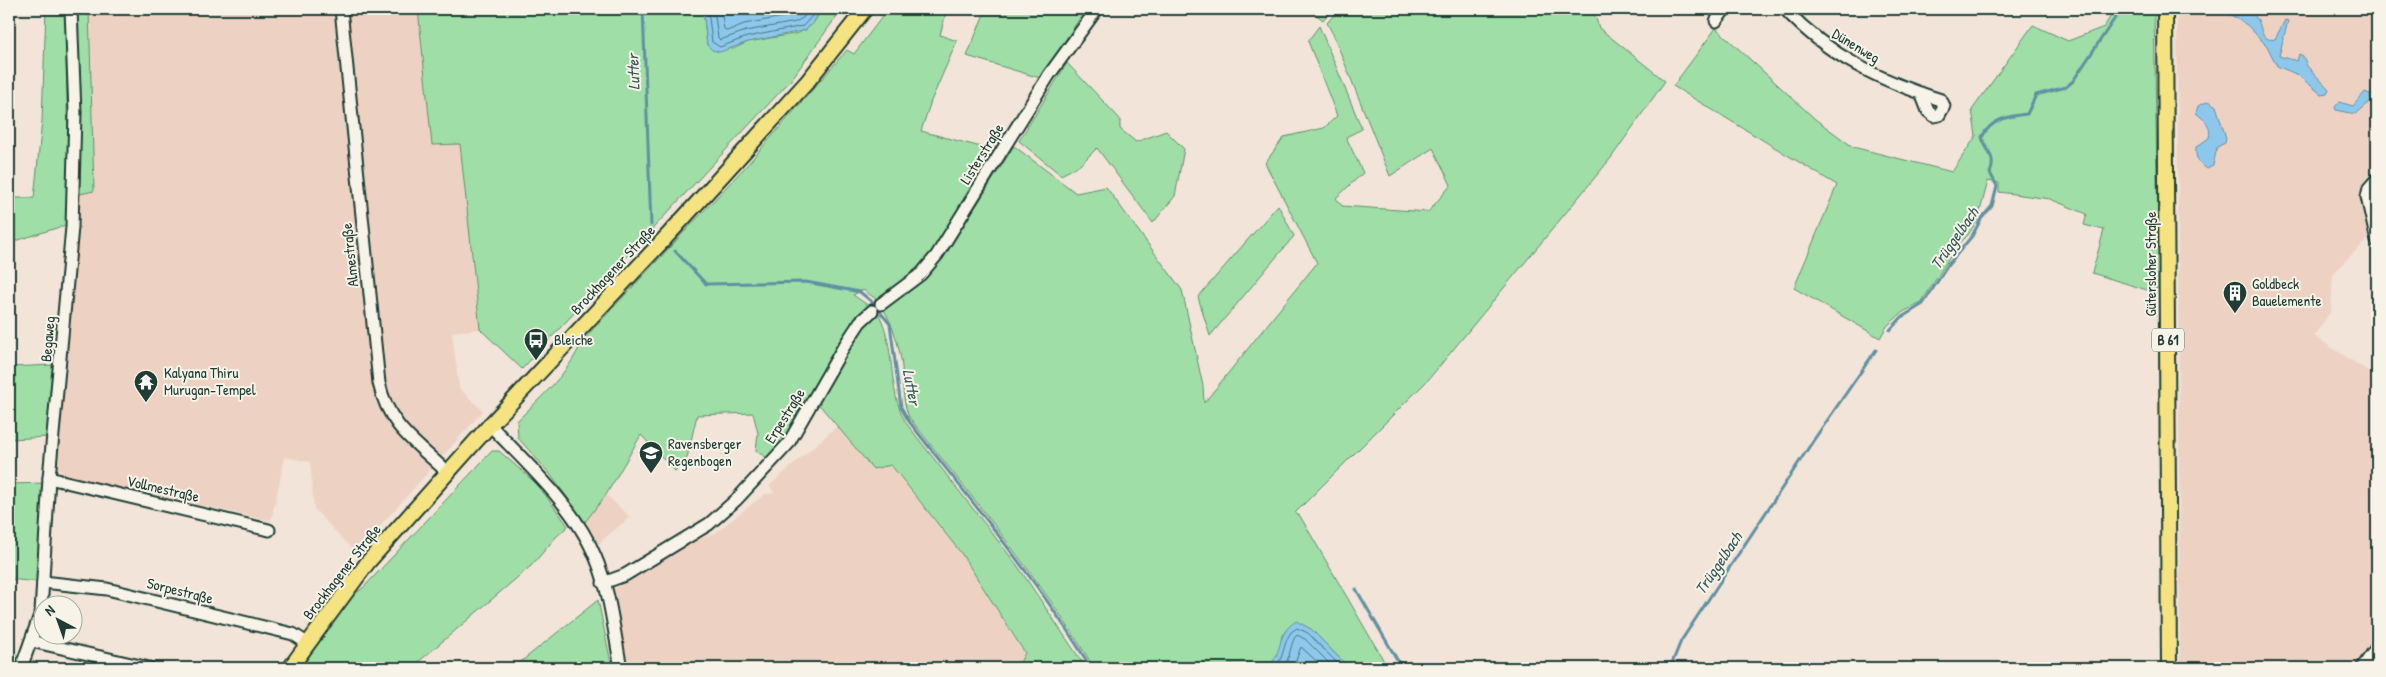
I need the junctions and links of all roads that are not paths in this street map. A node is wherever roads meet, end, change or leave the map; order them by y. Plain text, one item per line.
1 (71, 9) edge
2 (341, 9) edge
3 (865, 9) edge
4 (1097, 9) edge
5 (1725, 9) edge
6 (1785, 9) edge
7 (2165, 9) edge
8 (1716, 21) dead end
9 (1921, 94) dead end
10 (2377, 180) edge
11 (2377, 241) edge
12 (877, 307) joint
13 (490, 425) junction
14 (447, 472) junction
15 (49, 478) junction
16 (269, 530) dead end
17 (43, 582) junction
18 (603, 583) junction
19 (31, 641) junction
20 (307, 642) junction
21 (2377, 647) edge
22 (21, 668) edge
23 (150, 668) edge
24 (290, 668) edge
25 (621, 668) edge
26 (2169, 668) edge
27 (2362, 668) edge

1 - 15 street, Begaweg
2 - 14 street, Almestraße
3 - 13 main road, Brockhagener Straße
4 - 12 street, Listerstraße
5 - 8 street
6 - 9 street, Dünenweg
7 - 26 main road, Gütersloher Straße / B 61
10 - 11 street
12 - 18 street, Erpestraße
13 - 14 main road, Brockhagener Straße
13 - 18 street
14 - 20 main road, Brockhagener Straße
15 - 16 street, Vollmestraße
15 - 17 street, Begaweg
17 - 19 street, Begaweg
17 - 20 street, Sorpestraße
18 - 25 street
19 - 22 street, Begaweg
19 - 23 street
20 - 24 main road, Brockhagener Straße
21 - 27 street

